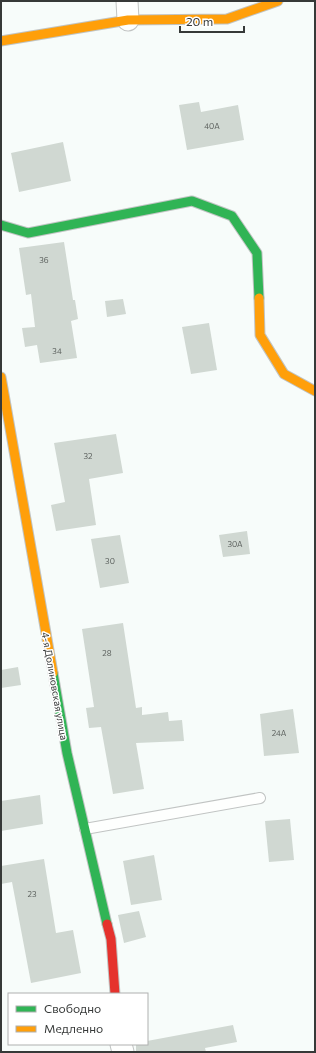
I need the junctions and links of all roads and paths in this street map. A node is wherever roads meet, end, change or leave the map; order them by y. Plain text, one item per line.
1 (278, 1) edge
2 (128, 11) edge
3 (1, 41) edge
4 (1, 226) edge
5 (1, 377) edge
6 (315, 391) edge
7 (260, 798) dead end
8 (85, 829) junction
9 (115, 993) edge

1 - 2 street
2 - 3 street
4 - 6 street
5 - 8 street, 4-я Долиновская улица
7 - 8 lane
8 - 9 street, 4-я Долиновская улица

